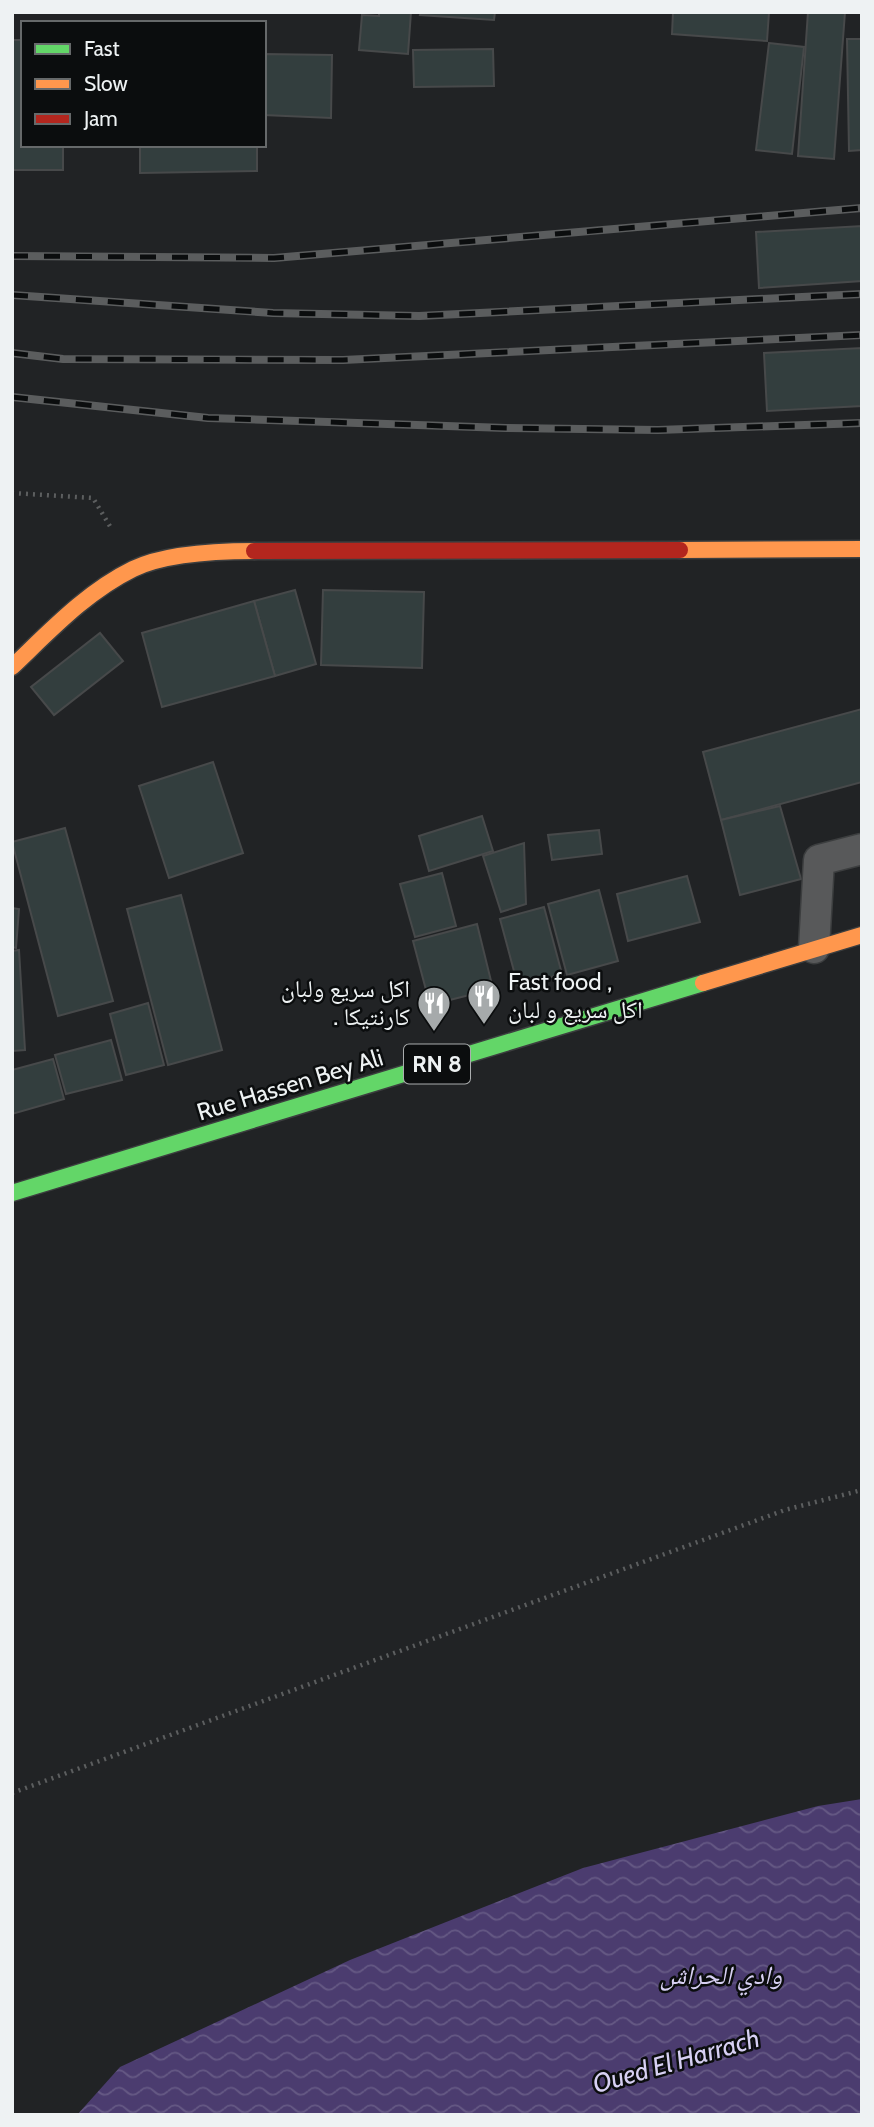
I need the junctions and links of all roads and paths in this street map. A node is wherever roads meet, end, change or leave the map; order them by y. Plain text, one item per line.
1 (12, 493) edge
2 (93, 498) dead end
3 (862, 549) edge
4 (12, 667) edge
5 (862, 849) edge
6 (862, 935) edge
7 (814, 948) junction
8 (12, 1193) edge
9 (862, 1490) edge
10 (12, 1793) edge

1 - 2 path
3 - 4 main road
5 - 7 lane
6 - 7 main road, Rue Hassen Bey Ali / RN 8
7 - 8 main road, Rue Hassen Bey Ali / RN 8
9 - 10 path

